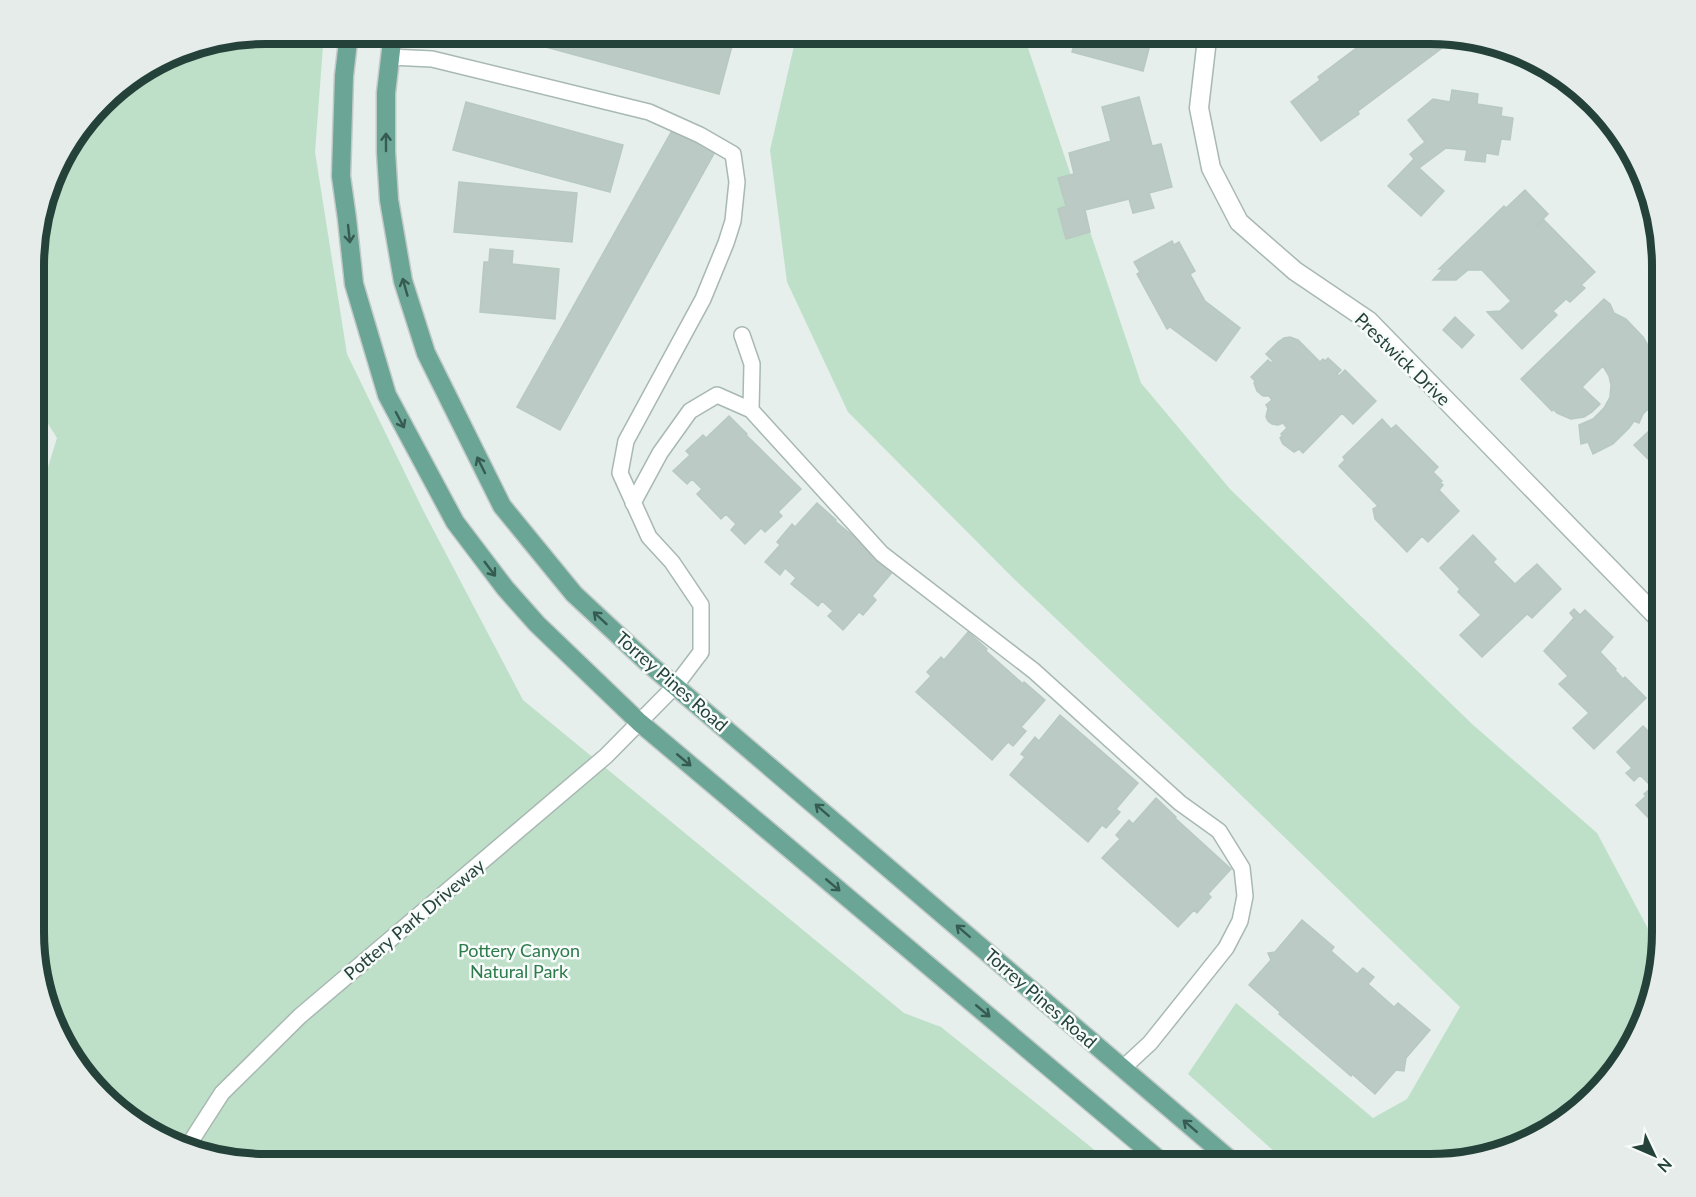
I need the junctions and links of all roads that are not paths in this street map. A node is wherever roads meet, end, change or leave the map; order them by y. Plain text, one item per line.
1 (348, 44) edge
2 (392, 44) edge
3 (1208, 44) edge
4 (390, 57) junction
5 (742, 335) dead end
6 (751, 410) junction
7 (633, 503) junction
8 (1652, 613) edge
9 (676, 684) junction
10 (639, 722) junction
11 (1123, 1068) junction
12 (191, 1141) edge
13 (1152, 1154) edge
14 (1223, 1154) edge

1 -> 10 main road
2 - 4 main road, Torrey Pines Road
3 - 8 street, Prestwick Drive
4 - 7 lane, Pottery Park Driveway
9 -> 4 main road, Torrey Pines Road
5 - 6 lane
6 - 7 lane
6 - 11 lane
7 - 9 lane, Pottery Park Driveway
9 - 10 lane, Pottery Park Driveway
11 -> 9 main road, Torrey Pines Road
10 - 12 lane, Pottery Park Driveway
10 -> 13 main road
14 -> 11 main road, Torrey Pines Road

